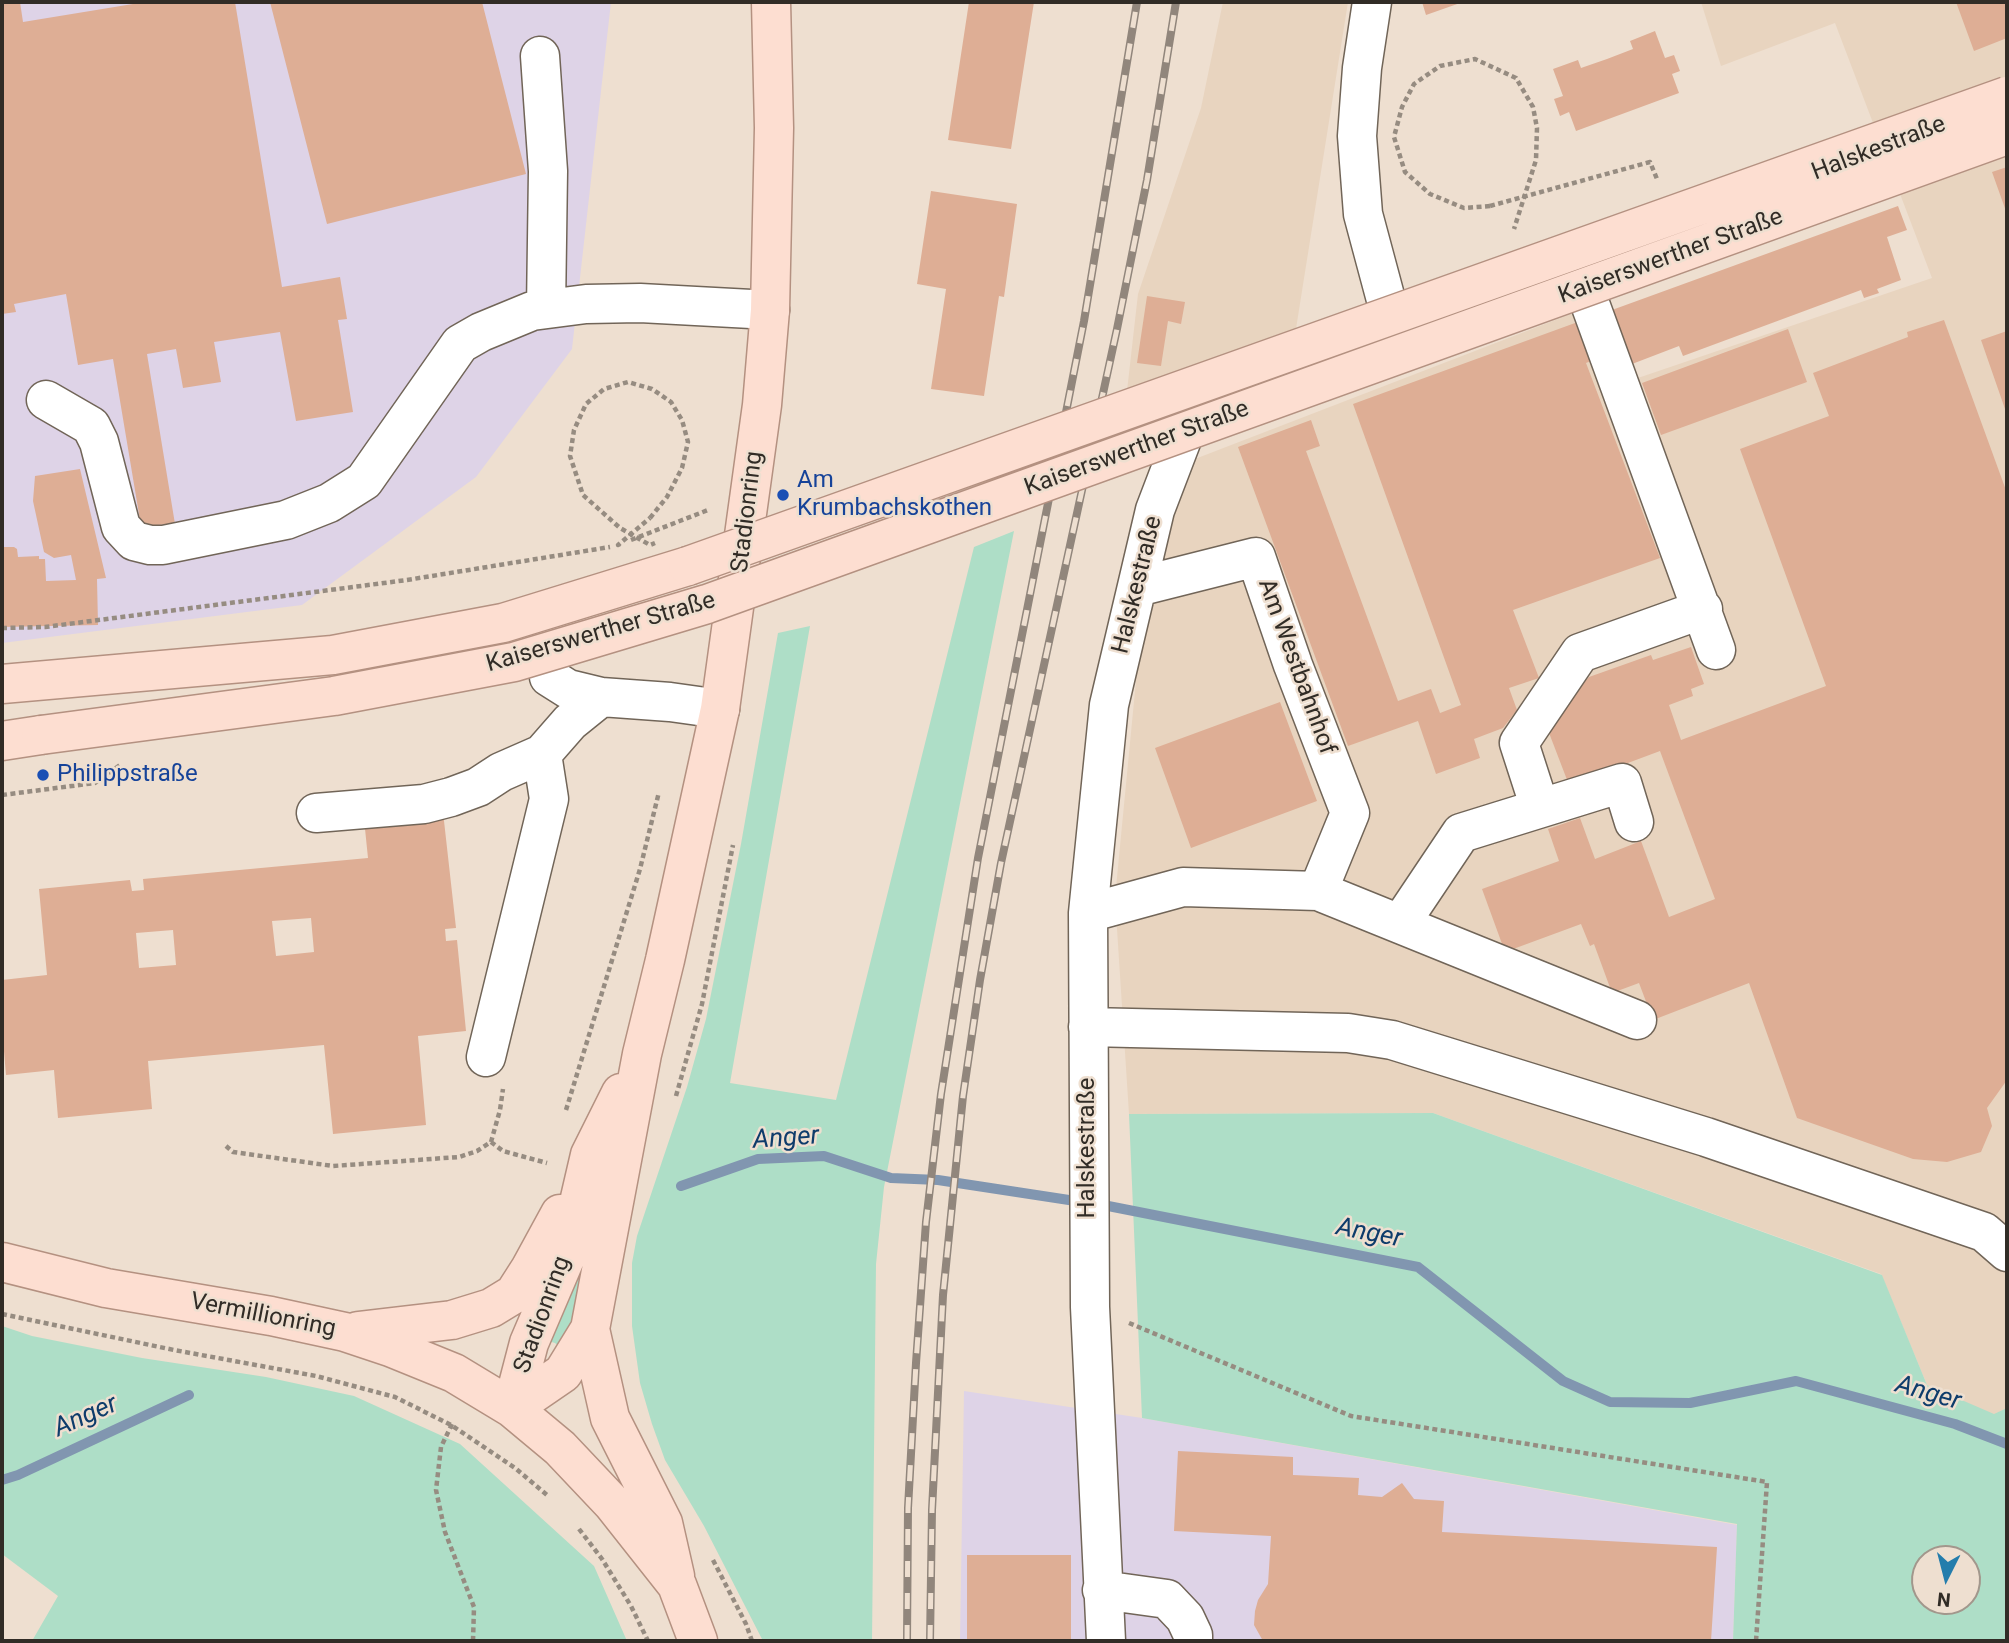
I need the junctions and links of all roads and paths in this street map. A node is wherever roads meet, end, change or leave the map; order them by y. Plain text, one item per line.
1 (771, 2) edge
2 (1372, 2) edge
3 (540, 56) dead end
4 (2007, 99) edge
5 (2007, 125) edge
6 (2007, 135) edge
7 (1678, 225) junction
8 (1512, 237) dead end
9 (1581, 279) junction
10 (546, 309) junction
11 (770, 310) junction
12 (1393, 326) junction
13 (46, 400) dead end
14 (650, 518) dead end
15 (618, 545) dead end
16 (650, 545) dead end
17 (1137, 587) junction
18 (1703, 609) junction
19 (2, 628) edge
20 (1717, 650) dead end
21 (550, 677) dead end
22 (6, 684) edge
23 (601, 697) junction
24 (720, 709) junction
25 (2, 741) edge
26 (542, 754) junction
27 (660, 789) dead end
28 (1540, 808) junction
29 (316, 813) dead end
30 (1634, 822) dead end
31 (1318, 891) junction
32 (1088, 913) junction
33 (1401, 925) junction
34 (1637, 1020) dead end
35 (1088, 1027) junction
36 (642, 1054) junction
37 (486, 1057) joint
38 (566, 1111) dead end
39 (491, 1142) junction
40 (226, 1146) dead end
41 (590, 1155) junction
42 (542, 1174) dead end
43 (1999, 1231) edge
44 (2, 1262) edge
45 (1090, 1307) junction
46 (2, 1314) edge
47 (590, 1329) junction
48 (345, 1332) junction
49 (512, 1408) junction
50 (451, 1425) junction
51 (555, 1501) dead end
52 (572, 1520) dead end
53 (677, 1585) junction
54 (1102, 1590) junction
55 (473, 1641) edge
56 (648, 1641) edge
57 (698, 1641) edge
58 (1106, 1641) edge
59 (1193, 1641) edge
60 (1756, 1641) edge

1 - 11 main road, Stadionring
2 - 12 street
3 - 10 street
4 - 7 street, Halskestraße
4 - 22 main road, Kaiserswerther Straße, bridge
5 - 9 street
6 - 25 main road, Kaiserswerther Straße, bridge
7 - 8 path, bridge
7 - 12 street, Halskestraße
9 - 12 street
9 - 18 street
10 - 11 street
10 - 13 street
11 - 24 main road, Stadionring
12 - 17 street, Halskestraße
14 - 16 path, bridge
15 - 19 path
17 - 31 street, Am Westbahnhof
17 - 32 street, Halskestraße
18 - 20 street
18 - 28 street
21 - 23 street
23 - 24 street
23 - 26 street
24 - 36 main road, Stadionring
26 - 29 street
26 - 37 street
27 - 38 path
28 - 30 street
28 - 33 street
31 - 32 street
31 - 33 street
32 - 35 street, Halskestraße
33 - 34 street
35 - 43 street
35 - 45 street, Halskestraße
36 - 41 main road, Stadionring
36 - 47 main road, Stadionring
37 - 39 path
39 - 40 path
39 - 42 path
41 - 48 main road
41 - 49 main road, Stadionring
44 - 48 main road, Vermillionring
45 - 54 street, Halskestraße
45 - 60 path
46 - 50 path
47 - 49 main road, Stadionring
47 - 53 main road
48 - 49 main road, Vermillionring
49 - 53 main road, Vermillionring
50 - 51 path
50 - 55 path
52 - 56 path
53 - 57 main road
54 - 58 street, Halskestraße
54 - 59 street

